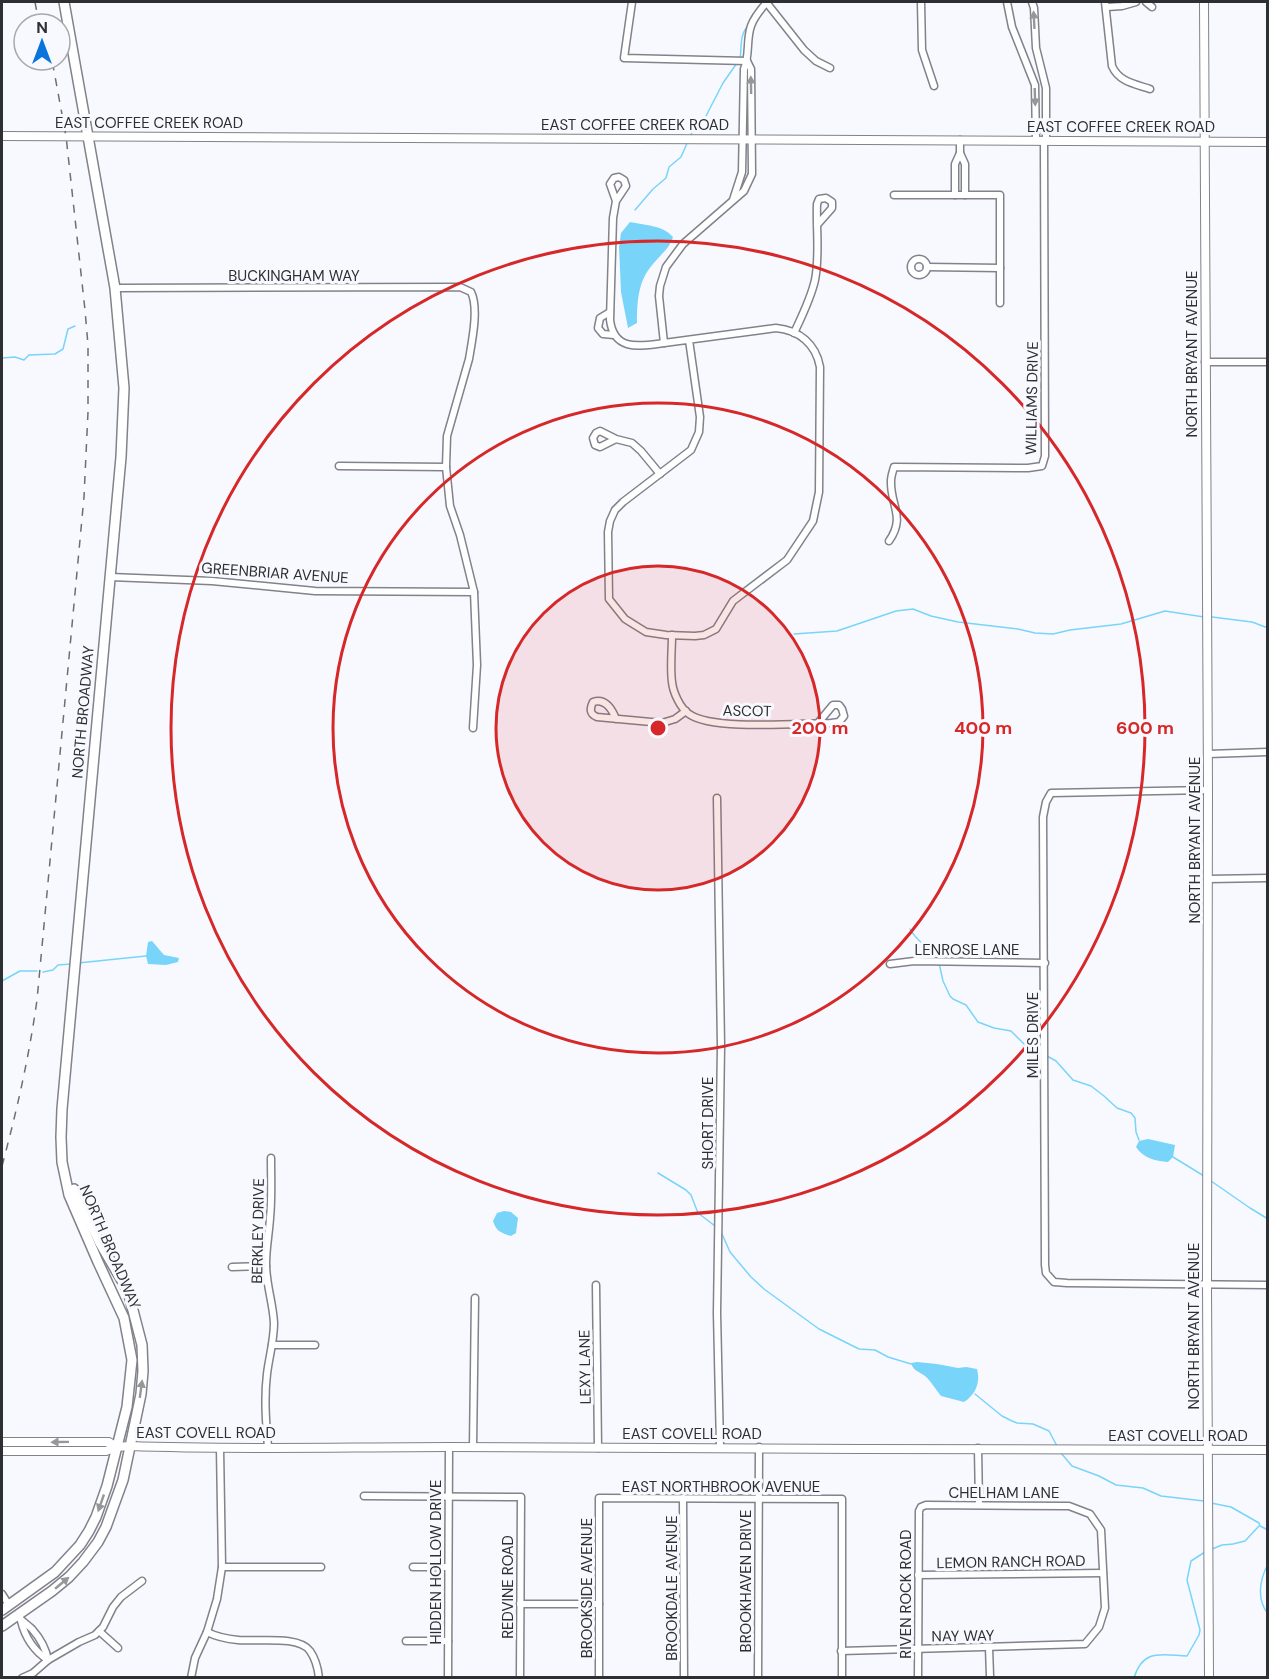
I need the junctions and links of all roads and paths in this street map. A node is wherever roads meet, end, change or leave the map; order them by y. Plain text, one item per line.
1 (64, 2) edge
2 (632, 2) edge
3 (767, 2) edge
4 (921, 2) edge
5 (1007, 2) edge
6 (1032, 2) edge
7 (1136, 2) edge
8 (1146, 2) edge
9 (1204, 2) edge
10 (1106, 4) edge
11 (1152, 7) dead end
12 (747, 61) junction
13 (1040, 64) junction
14 (830, 68) dead end
15 (1029, 68) junction
16 (934, 86) dead end
17 (1150, 89) dead end
18 (2, 136) edge
19 (87, 137) junction
20 (743, 139) junction
21 (752, 139) junction
22 (960, 140) junction
23 (1042, 140) junction
24 (1204, 141) junction
25 (1268, 142) edge
26 (960, 153) junction
27 (894, 195) dead end
28 (955, 195) junction
29 (965, 195) junction
30 (616, 201) dead end
31 (733, 201) junction
32 (817, 225) dead end
33 (927, 267) dead end
34 (1000, 268) junction
35 (115, 288) junction
36 (1000, 303) dead end
37 (610, 312) junction
38 (794, 333) junction
39 (614, 335) junction
40 (689, 340) junction
41 (664, 343) junction
42 (1205, 362) junction
43 (1268, 362) edge
44 (616, 440) dead end
45 (339, 465) dead end
46 (446, 467) junction
47 (660, 474) junction
48 (889, 541) dead end
49 (110, 577) junction
50 (474, 592) junction
51 (672, 635) junction
52 (686, 711) junction
53 (616, 718) dead end
54 (818, 723) dead end
55 (473, 728) dead end
56 (1267, 752) edge
57 (1208, 754) junction
58 (1208, 790) junction
59 (717, 798) dead end
60 (1268, 878) edge
61 (1208, 879) junction
62 (1045, 963) junction
63 (890, 964) dead end
64 (60, 1137) junction
65 (271, 1158) dead end
66 (266, 1266) junction
67 (232, 1267) dead end
68 (596, 1285) dead end
69 (1207, 1285) junction
70 (1268, 1285) edge
71 (475, 1298) dead end
72 (272, 1345) junction
73 (315, 1345) dead end
74 (2, 1442) edge
75 (130, 1446) junction
76 (116, 1447) junction
77 (268, 1447) junction
78 (448, 1447) junction
79 (473, 1447) junction
80 (720, 1447) junction
81 (220, 1448) junction
82 (598, 1448) junction
83 (759, 1448) junction
84 (978, 1448) junction
85 (1209, 1450) junction
86 (1268, 1450) edge
87 (2, 1451) edge
88 (364, 1496) dead end
89 (448, 1496) junction
90 (599, 1498) joint
91 (683, 1498) junction
92 (758, 1498) junction
93 (979, 1505) junction
94 (919, 1511) joint
95 (222, 1567) junction
96 (321, 1567) dead end
97 (413, 1567) dead end
98 (447, 1567) junction
99 (1103, 1573) junction
100 (918, 1575) junction
101 (142, 1581) dead end
102 (2, 1594) edge
103 (520, 1604) junction
104 (599, 1604) junction
105 (5, 1608) edge
106 (19, 1618) junction
107 (2, 1626) edge
108 (99, 1631) junction
109 (207, 1632) junction
110 (406, 1641) dead end
111 (448, 1641) junction
112 (989, 1647) junction
113 (118, 1648) dead end
114 (917, 1649) junction
115 (841, 1651) junction
116 (48, 1660) junction
117 (30, 1676) edge
118 (990, 1676) dead end
119 (22, 1677) edge
120 (191, 1677) edge
121 (320, 1677) edge
122 (448, 1677) edge
123 (520, 1677) edge
124 (599, 1677) edge
125 (684, 1677) edge
126 (758, 1677) edge
127 (842, 1677) edge
128 (918, 1677) edge
129 (1209, 1677) edge

1 - 19 main road
2 - 12 street
3 - 12 street
3 - 14 street
4 - 16 street
5 - 15 street
13 -> 6 street
7 - 10 street
8 - 11 street
9 - 24 street, NORTH BRYANT AVENUE
10 - 17 street
12 - 20 street
21 -> 12 street
13 - 15 street
13 - 23 street
15 -> 23 street
18 - 19 street, EAST COFFEE CREEK ROAD
19 - 20 street, EAST COFFEE CREEK ROAD
19 - 35 main road, NORTH BROADWAY
20 - 21 street, EAST COFFEE CREEK ROAD
20 - 31 street
21 - 22 street, EAST COFFEE CREEK ROAD
21 - 31 street
22 - 23 street, EAST COFFEE CREEK ROAD
22 - 26 street
23 - 24 street, EAST COFFEE CREEK ROAD
23 - 48 street, WILLIAMS DRIVE
24 - 25 street, EAST COFFEE CREEK ROAD
24 - 42 street, NORTH BRYANT AVENUE
26 - 28 street
26 - 29 street
27 - 28 street
28 - 29 street
29 - 34 street
30 - 37 street
31 - 41 street
32 - 38 street
33 - 34 street
34 - 36 street
35 - 46 street, BUCKINGHAM WAY
35 - 49 main road, NORTH BROADWAY
37 - 39 street
37 - 39 street
38 - 40 street
38 - 51 street
39 - 41 street
40 - 41 street
40 - 47 street
42 - 43 street
42 - 57 street, NORTH BRYANT AVENUE
44 - 47 street
45 - 46 street
46 - 50 street
47 - 51 street
49 - 50 street, GREENBRIAR AVENUE
49 - 64 main road, NORTH BROADWAY
50 - 55 street
51 - 52 street
52 - 53 street
52 - 54 street, ASCOT
56 - 57 street
57 - 58 street, NORTH BRYANT AVENUE
58 - 61 street, NORTH BRYANT AVENUE
58 - 62 street, MILES DRIVE
59 - 80 street, SHORT DRIVE
60 - 61 street
61 - 69 street, NORTH BRYANT AVENUE
62 - 63 street, LENROSE LANE
62 - 69 street, MILES DRIVE
75 -> 64 main road, NORTH BROADWAY
64 - 76 main road, NORTH BROADWAY
65 - 66 street, BERKLEY DRIVE
66 - 67 street
66 - 72 street, BERKLEY DRIVE
68 - 82 street, LEXY LANE
69 - 70 street
69 - 85 street, NORTH BRYANT AVENUE
71 - 79 street
72 - 73 street
72 - 77 street, BERKLEY DRIVE
76 -> 74 street, EAST COVELL ROAD
75 - 76 street, EAST COVELL ROAD
75 - 81 street, EAST COVELL ROAD
106 -> 75 main road, NORTH BROADWAY
76 - 87 street, EAST COVELL ROAD
76 -> 105 main road, NORTH BROADWAY
77 - 78 street, EAST COVELL ROAD
77 - 81 street, EAST COVELL ROAD
78 - 79 street, EAST COVELL ROAD
78 - 89 street, HIDDEN HOLLOW DRIVE
79 - 82 street, EAST COVELL ROAD
80 - 82 street, EAST COVELL ROAD
80 - 83 street, EAST COVELL ROAD
81 - 95 street
83 - 84 street, EAST COVELL ROAD
83 - 92 street, BROOKHAVEN DRIVE
84 - 85 street, EAST COVELL ROAD
84 - 93 street
85 - 86 street, EAST COVELL ROAD
85 - 129 street, NORTH BRYANT AVENUE
88 - 89 street
89 - 98 street, HIDDEN HOLLOW DRIVE
89 - 103 street, REDVINE ROAD
90 - 91 street, EAST NORTHBROOK AVENUE
90 - 104 street, BROOKSIDE AVENUE
91 - 92 street, EAST NORTHBROOK AVENUE
91 - 125 street, BROOKDALE AVENUE
92 - 115 street, EAST NORTHBROOK AVENUE
92 - 126 street, BROOKHAVEN DRIVE
93 - 94 street, CHELHAM LANE
93 - 99 street, CHELHAM LANE
94 - 100 street, RIVEN ROCK ROAD
95 - 96 street
95 - 109 street
97 - 98 street
98 - 111 street, HIDDEN HOLLOW DRIVE
99 - 100 street, LEMON RANCH ROAD
99 - 112 street, NAY WAY
100 - 114 street, RIVEN ROCK ROAD
101 - 108 street
102 - 105 street
103 - 104 street
103 - 123 street, REDVINE ROAD
104 - 124 street, BROOKSIDE AVENUE
105 - 106 main road
106 - 107 main road, NORTH BROADWAY
106 - 116 street
108 - 113 street
108 - 116 street
109 - 120 street
109 - 121 street
110 - 111 street
111 - 122 street, HIDDEN HOLLOW DRIVE
112 - 114 street, NAY WAY
112 - 118 street
114 - 115 street, NAY WAY
114 - 128 street, RIVEN ROCK ROAD
115 - 127 street
116 - 117 street
117 - 119 street

